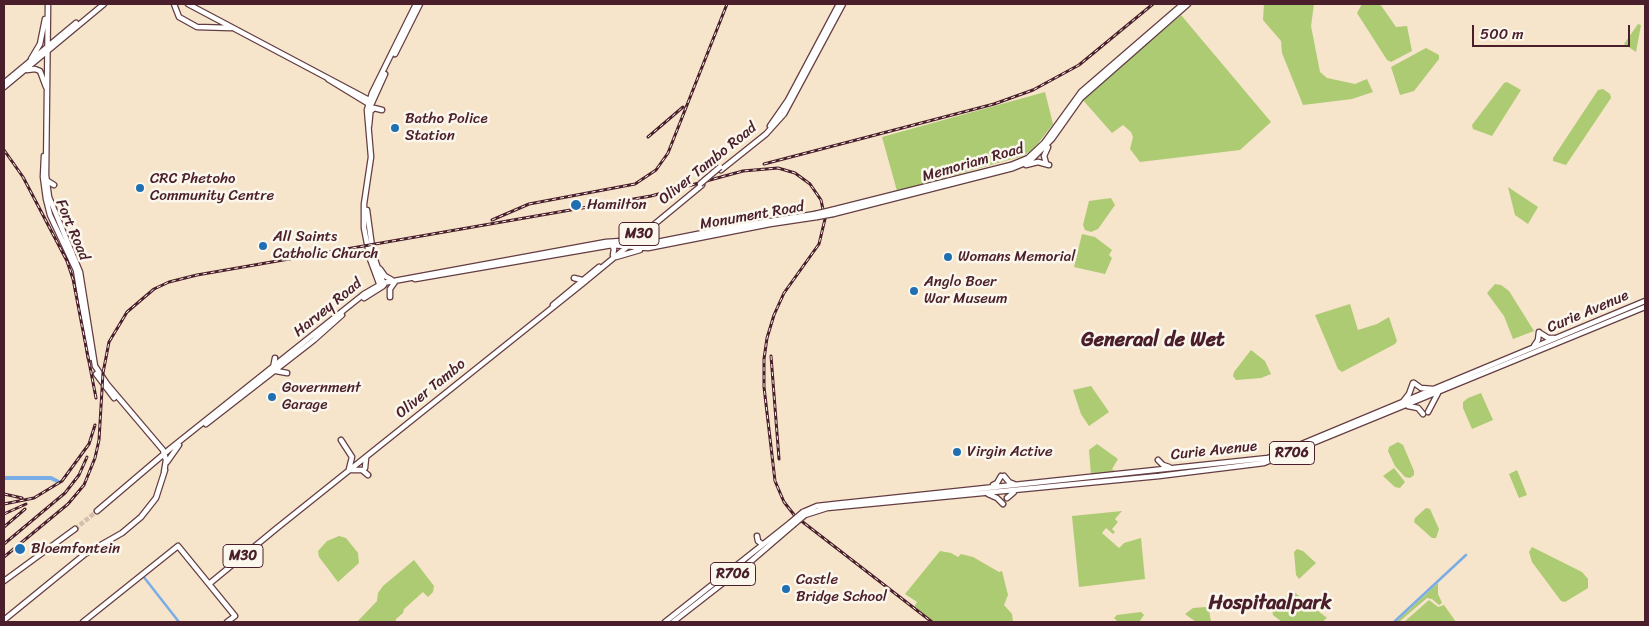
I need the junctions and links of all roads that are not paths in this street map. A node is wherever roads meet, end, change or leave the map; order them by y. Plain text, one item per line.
1 (47, 4) edge
2 (102, 4) edge
3 (174, 4) edge
4 (188, 4) edge
5 (416, 4) edge
6 (420, 4) edge
7 (839, 4) edge
8 (843, 4) edge
9 (1183, 4) edge
10 (1188, 4) edge
11 (47, 10) junction
12 (838, 15) junction
13 (46, 18) junction
14 (218, 19) junction
15 (217, 27) junction
16 (235, 28) junction
17 (48, 33) junction
18 (58, 40) junction
19 (47, 49) junction
20 (48, 62) junction
21 (28, 64) junction
22 (1114, 66) junction
23 (24, 72) junction
24 (4, 83) edge
25 (4, 87) edge
26 (46, 87) junction
27 (374, 89) junction
28 (361, 97) junction
29 (370, 103) junction
30 (382, 110) dead end
31 (368, 114) junction
32 (1051, 137) junction
33 (1040, 148) junction
34 (1038, 155) junction
35 (1030, 156) junction
36 (1013, 168) junction
37 (46, 180) junction
38 (54, 185) dead end
39 (701, 185) junction
40 (880, 200) junction
41 (816, 215) junction
42 (644, 233) junction
43 (628, 244) junction
44 (652, 244) junction
45 (612, 245) junction
46 (593, 246) junction
47 (644, 249) junction
48 (373, 254) junction
49 (614, 256) junction
50 (370, 259) junction
51 (79, 277) junction
52 (582, 280) junction
53 (394, 281) junction
54 (382, 285) junction
55 (574, 286) junction
56 (367, 291) junction
57 (390, 297) dead end
58 (1645, 301) edge
59 (1645, 307) edge
60 (549, 310) junction
61 (1567, 334) junction
62 (1524, 352) junction
63 (274, 358) dead end
64 (287, 361) junction
65 (485, 361) junction
66 (274, 370) junction
67 (1439, 390) junction
68 (1402, 405) junction
69 (226, 406) junction
70 (341, 440) dead end
71 (179, 445) junction
72 (163, 451) junction
73 (367, 457) junction
74 (365, 468) dead end
75 (1175, 468) junction
76 (350, 470) junction
77 (1144, 471) junction
78 (164, 472) junction
79 (368, 475) dead end
80 (980, 488) junction
81 (1017, 488) junction
82 (984, 494) junction
83 (1007, 498) dead end
84 (1003, 504) dead end
85 (97, 511) tunnel mouth
86 (804, 514) junction
87 (791, 524) junction
88 (75, 528) tunnel mouth
89 (757, 536) dead end
90 (775, 540) junction
91 (759, 545) junction
92 (750, 554) junction
93 (756, 557) junction
94 (740, 562) junction
95 (750, 562) junction
96 (4, 581) edge
97 (209, 584) junction
98 (692, 604) junction
99 (4, 620) edge
100 (83, 622) edge
101 (227, 622) edge
102 (666, 622) edge
103 (672, 622) edge

1 - 11 main road
2 - 18 main road
3 - 15 main road
4 - 14 main road
5 - 27 main road
6 - 29 main road
7 - 12 main road, Oliver Tambo Road / M30
8 - 12 main road, Oliver Tambo Road / M30
9 - 22 main road, Memoriam Road
10 - 22 main road, Memoriam Road
11 - 13 main road
11 - 17 main road
12 - 39 main road, Oliver Tambo Road / M30, bridge
13 - 19 main road
13 - 21 main road
14 - 15 main road
14 - 16 main road
15 - 16 main road
16 - 28 main road
17 - 18 main road
17 - 19 main road
18 - 19 main road
18 - 20 main road
19 - 20 main road, Fort Road
19 - 21 main road
19 - 23 main road
19 - 26 main road, Fort Road
20 - 37 main road, Fort Road
21 - 24 main road
22 - 32 main road, Memoriam Road
23 - 25 main road
23 - 26 main road
26 - 51 main road, Fort Road
27 - 28 main road
27 - 29 main road
28 - 29 main road
28 - 31 main road
29 - 31 main road
30 - 31 main road
31 - 48 main road
31 - 50 main road
32 - 33 main road, Memoriam Road
32 - 34 main road, Memoriam Road
32 - 36 main road
33 - 34 main road
33 - 35 main road, Memoriam Road
34 - 35 main road
34 - 36 main road, Memoriam Road
35 - 40 main road, Memoriam Road
36 - 40 main road, Memoriam Road
37 - 38 main road
37 - 51 main road, Fort Road
39 - 42 main road, Oliver Tambo Road / M30
39 - 43 main road, Oliver Tambo Road / M30
40 - 41 main road, Monument Road, bridge
41 - 44 main road, Monument Road
41 - 47 main road, Monument Road
42 - 43 main road, Oliver Tambo Road / M30
42 - 44 main road
43 - 44 main road, Monument Road
43 - 45 main road, Harvey Road
43 - 46 main road, Harvey Road
43 - 47 main road, Monument Road
43 - 49 main road, Oliver Tambo Road / M30
45 - 46 main road, Harvey Road
45 - 49 main road
46 - 53 main road, Harvey Road
47 - 49 main road
48 - 53 main road
48 - 54 main road
49 - 52 main road, Oliver Tambo Road / M30
49 - 60 main road, Oliver Tambo Road / M30
50 - 54 main road
50 - 56 main road
51 - 72 main road, Fort Road
52 - 55 main road, Oliver Tambo Road / M30
52 - 55 main road
53 - 54 main road, Harvey Road
53 - 57 main road
54 - 56 main road, Harvey Road
54 - 64 main road, Harvey Road
55 - 60 main road, Oliver Tambo Road / M30
56 - 66 main road, Harvey Road
58 - 61 main road, Curie Avenue / R706
59 - 67 main road, Curie Avenue / R706
60 - 65 main road, Oliver Tambo Road / M30
61 - 62 main road, Curie Avenue / R706
61 - 62 main road
62 - 67 main road, Curie Avenue / R706
63 - 66 main road
64 - 66 main road, Harvey Road
64 - 66 main road
65 - 73 main road, Oliver Tambo / M30
65 - 76 main road, Oliver Tambo / M30
66 - 69 main road, Harvey Road
67 - 68 main road, Curie Avenue / R706
67 - 68 main road
67 - 68 main road
68 - 75 main road, Curie Avenue / R706
68 - 81 main road, Curie Avenue / R706
69 - 71 main road, Harvey Road
69 - 72 main road, Harvey Road
70 - 76 main road
71 - 72 main road
71 - 78 main road
72 - 78 main road
72 - 85 main road
73 - 74 main road
73 - 76 main road, Oliver Tambo / M30
75 - 77 main road, Curie Avenue / R706
75 - 77 main road
76 - 79 main road
76 - 97 main road, Oliver Tambo / M30
77 - 81 main road, Curie Avenue / R706
78 - 99 main road
80 - 81 main road, Curie Avenue / R706
80 - 81 main road
80 - 86 main road, Curie Avenue / R706
81 - 82 main road, Curie Avenue / R706
81 - 83 main road
82 - 84 main road
82 - 86 main road, Curie Avenue / R706
86 - 87 main road, Curie Avenue / R706, bridge
87 - 90 main road, R706
87 - 91 main road, R706
88 - 96 main road
89 - 91 main road
90 - 91 main road
90 - 93 main road, R706
91 - 92 main road, R706
91 - 93 main road
92 - 94 main road, R706
92 - 95 main road
93 - 95 main road, R706
94 - 95 main road
94 - 98 main road, R706
95 - 98 main road, R706
97 - 100 main road, M30
97 - 101 main road, M30
98 - 102 main road, R706
98 - 103 main road, R706

